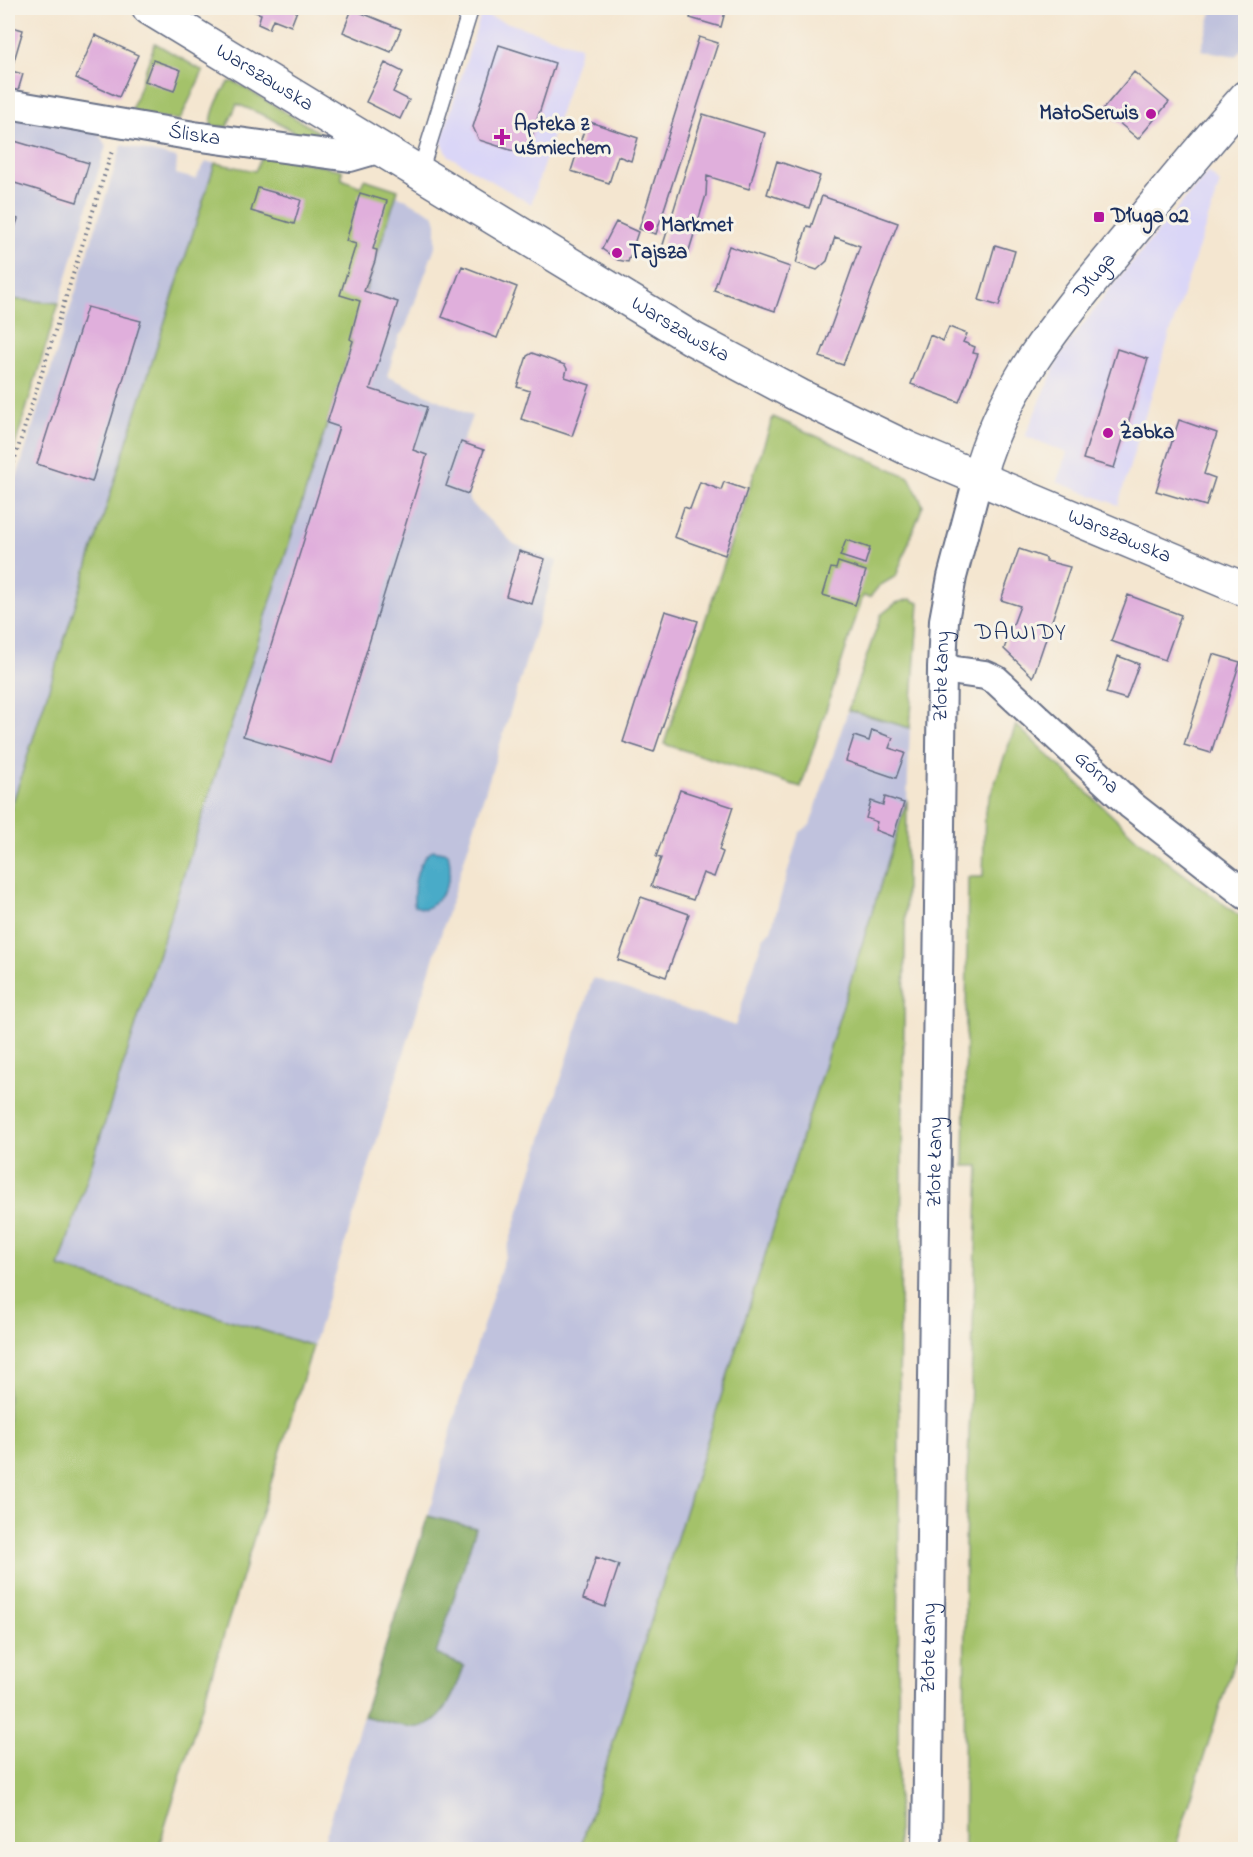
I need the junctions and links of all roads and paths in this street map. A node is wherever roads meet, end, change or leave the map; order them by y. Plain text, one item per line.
1 (149, 8) edge
2 (471, 8) edge
3 (1245, 97) edge
4 (8, 104) edge
5 (120, 124) junction
6 (381, 148) junction
7 (420, 172) junction
8 (978, 479) junction
9 (8, 480) edge
10 (1245, 590) edge
11 (942, 669) junction
12 (1245, 895) edge
13 (927, 1850) edge

1 - 6 street, Warszawska
2 - 7 lane
3 - 8 street, Długa
4 - 5 street, Śliska
5 - 6 street, Śliska
5 - 9 path
6 - 7 street, Warszawska
7 - 8 street, Warszawska
8 - 10 street, Warszawska
8 - 11 street, Złote Łany
11 - 12 street, Górna
11 - 13 street, Złote Łany

